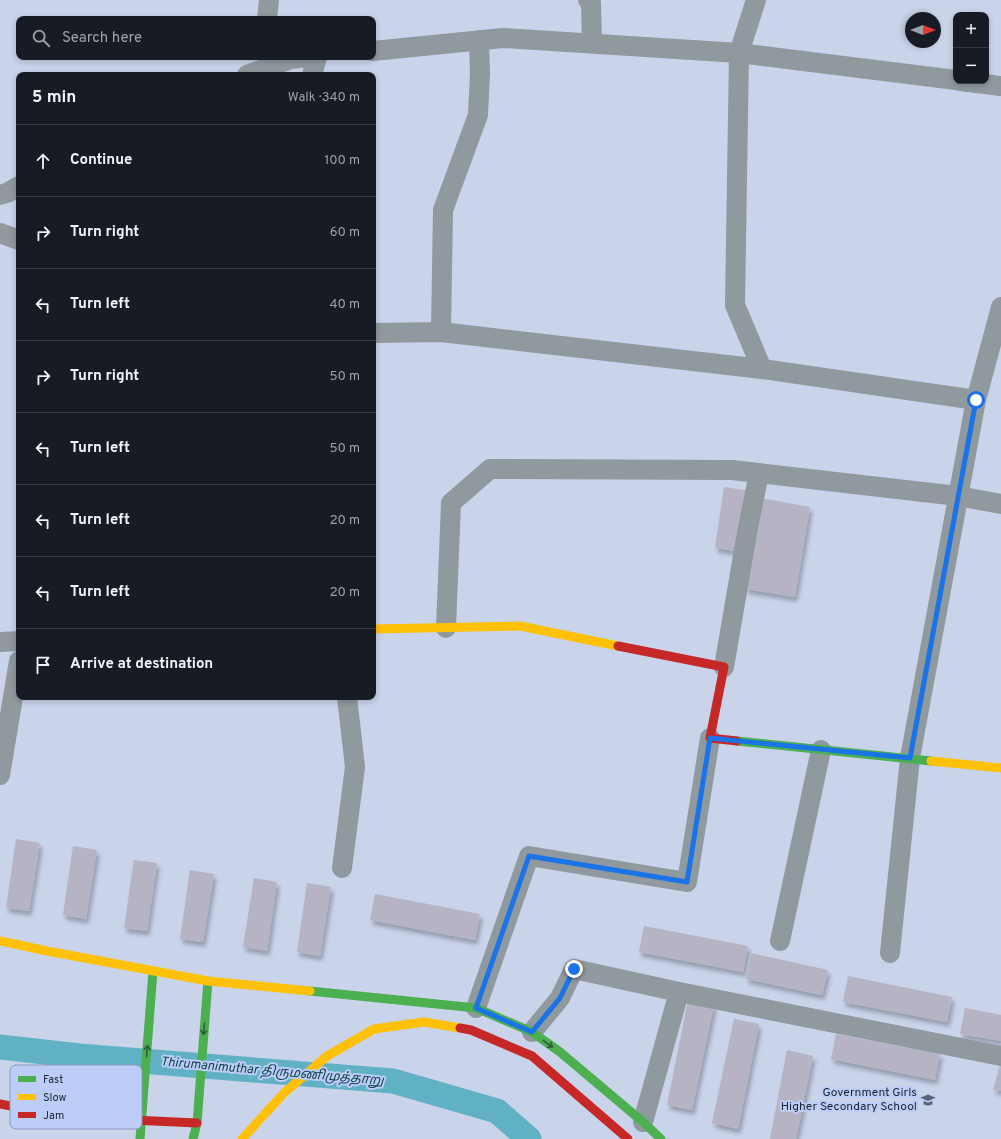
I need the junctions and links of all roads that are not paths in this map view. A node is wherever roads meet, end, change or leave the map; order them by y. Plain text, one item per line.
1 (269, 0) edge
2 (588, 0) edge
3 (756, 0) edge
4 (267, 16) edge
5 (479, 40) junction
6 (592, 43) junction
7 (376, 51) edge
8 (739, 53) junction
9 (287, 60) edge
10 (316, 60) edge
11 (259, 67) edge
12 (313, 72) edge
13 (953, 80) edge
14 (985, 84) edge
15 (1001, 86) edge
16 (16, 188) edge
17 (0, 195) edge
18 (0, 233) edge
19 (16, 239) edge
20 (1001, 306) edge
21 (441, 332) junction
22 (376, 333) edge
23 (762, 369) junction
24 (976, 400) junction
25 (759, 473) junction
26 (958, 496) junction
27 (1001, 504) edge
28 (446, 628) junction
29 (376, 629) edge
30 (16, 640) edge
31 (0, 642) edge
32 (724, 667) junction
33 (16, 679) edge
34 (347, 700) edge
35 (710, 738) junction
36 (821, 750) junction
37 (910, 758) junction
38 (1001, 768) edge
39 (0, 775) edge
40 (342, 868) dead end
41 (0, 941) edge
42 (780, 941) dead end
43 (890, 953) dead end
44 (153, 971) junction
45 (208, 981) junction
46 (679, 992) junction
47 (476, 1008) junction
48 (532, 1032) junction
49 (1001, 1056) edge
50 (0, 1104) edge
51 (142, 1104) edge
52 (10, 1106) edge
53 (142, 1120) edge
54 (643, 1122) junction
55 (197, 1123) junction
56 (141, 1129) edge
57 (140, 1139) edge
58 (193, 1139) edge
59 (242, 1139) edge
60 (628, 1139) edge
61 (661, 1139) edge

1 - 4 street
2 - 6 street
3 - 8 street
5 - 6 street
5 - 7 street
5 - 21 street
6 - 8 street
8 - 13 street
8 - 23 street
9 - 11 street
10 - 12 street
14 - 15 street
16 - 17 street
18 - 19 street
20 - 24 street
21 - 22 street
21 - 23 street
23 - 24 street
24 - 26 street
25 - 26 street
25 - 28 street
25 - 32 street
26 - 27 street
26 - 37 street
28 - 29 main road
28 - 32 main road
30 - 31 street
32 - 35 main road
33 - 39 street
34 - 40 street
35 - 36 main road
35 - 47 street
36 - 37 main road
36 - 42 street
37 - 38 main road
37 - 43 street
41 - 44 main road
44 - 45 main road
51 -> 44 main road
45 - 47 main road
45 -> 55 main road
46 - 48 street
46 - 49 street
46 - 54 street
47 - 48 main road
48 -> 54 main road
50 - 52 main road
53 - 55 main road
54 - 61 main road
55 - 58 main road
56 - 57 main road
59 - 60 main road

